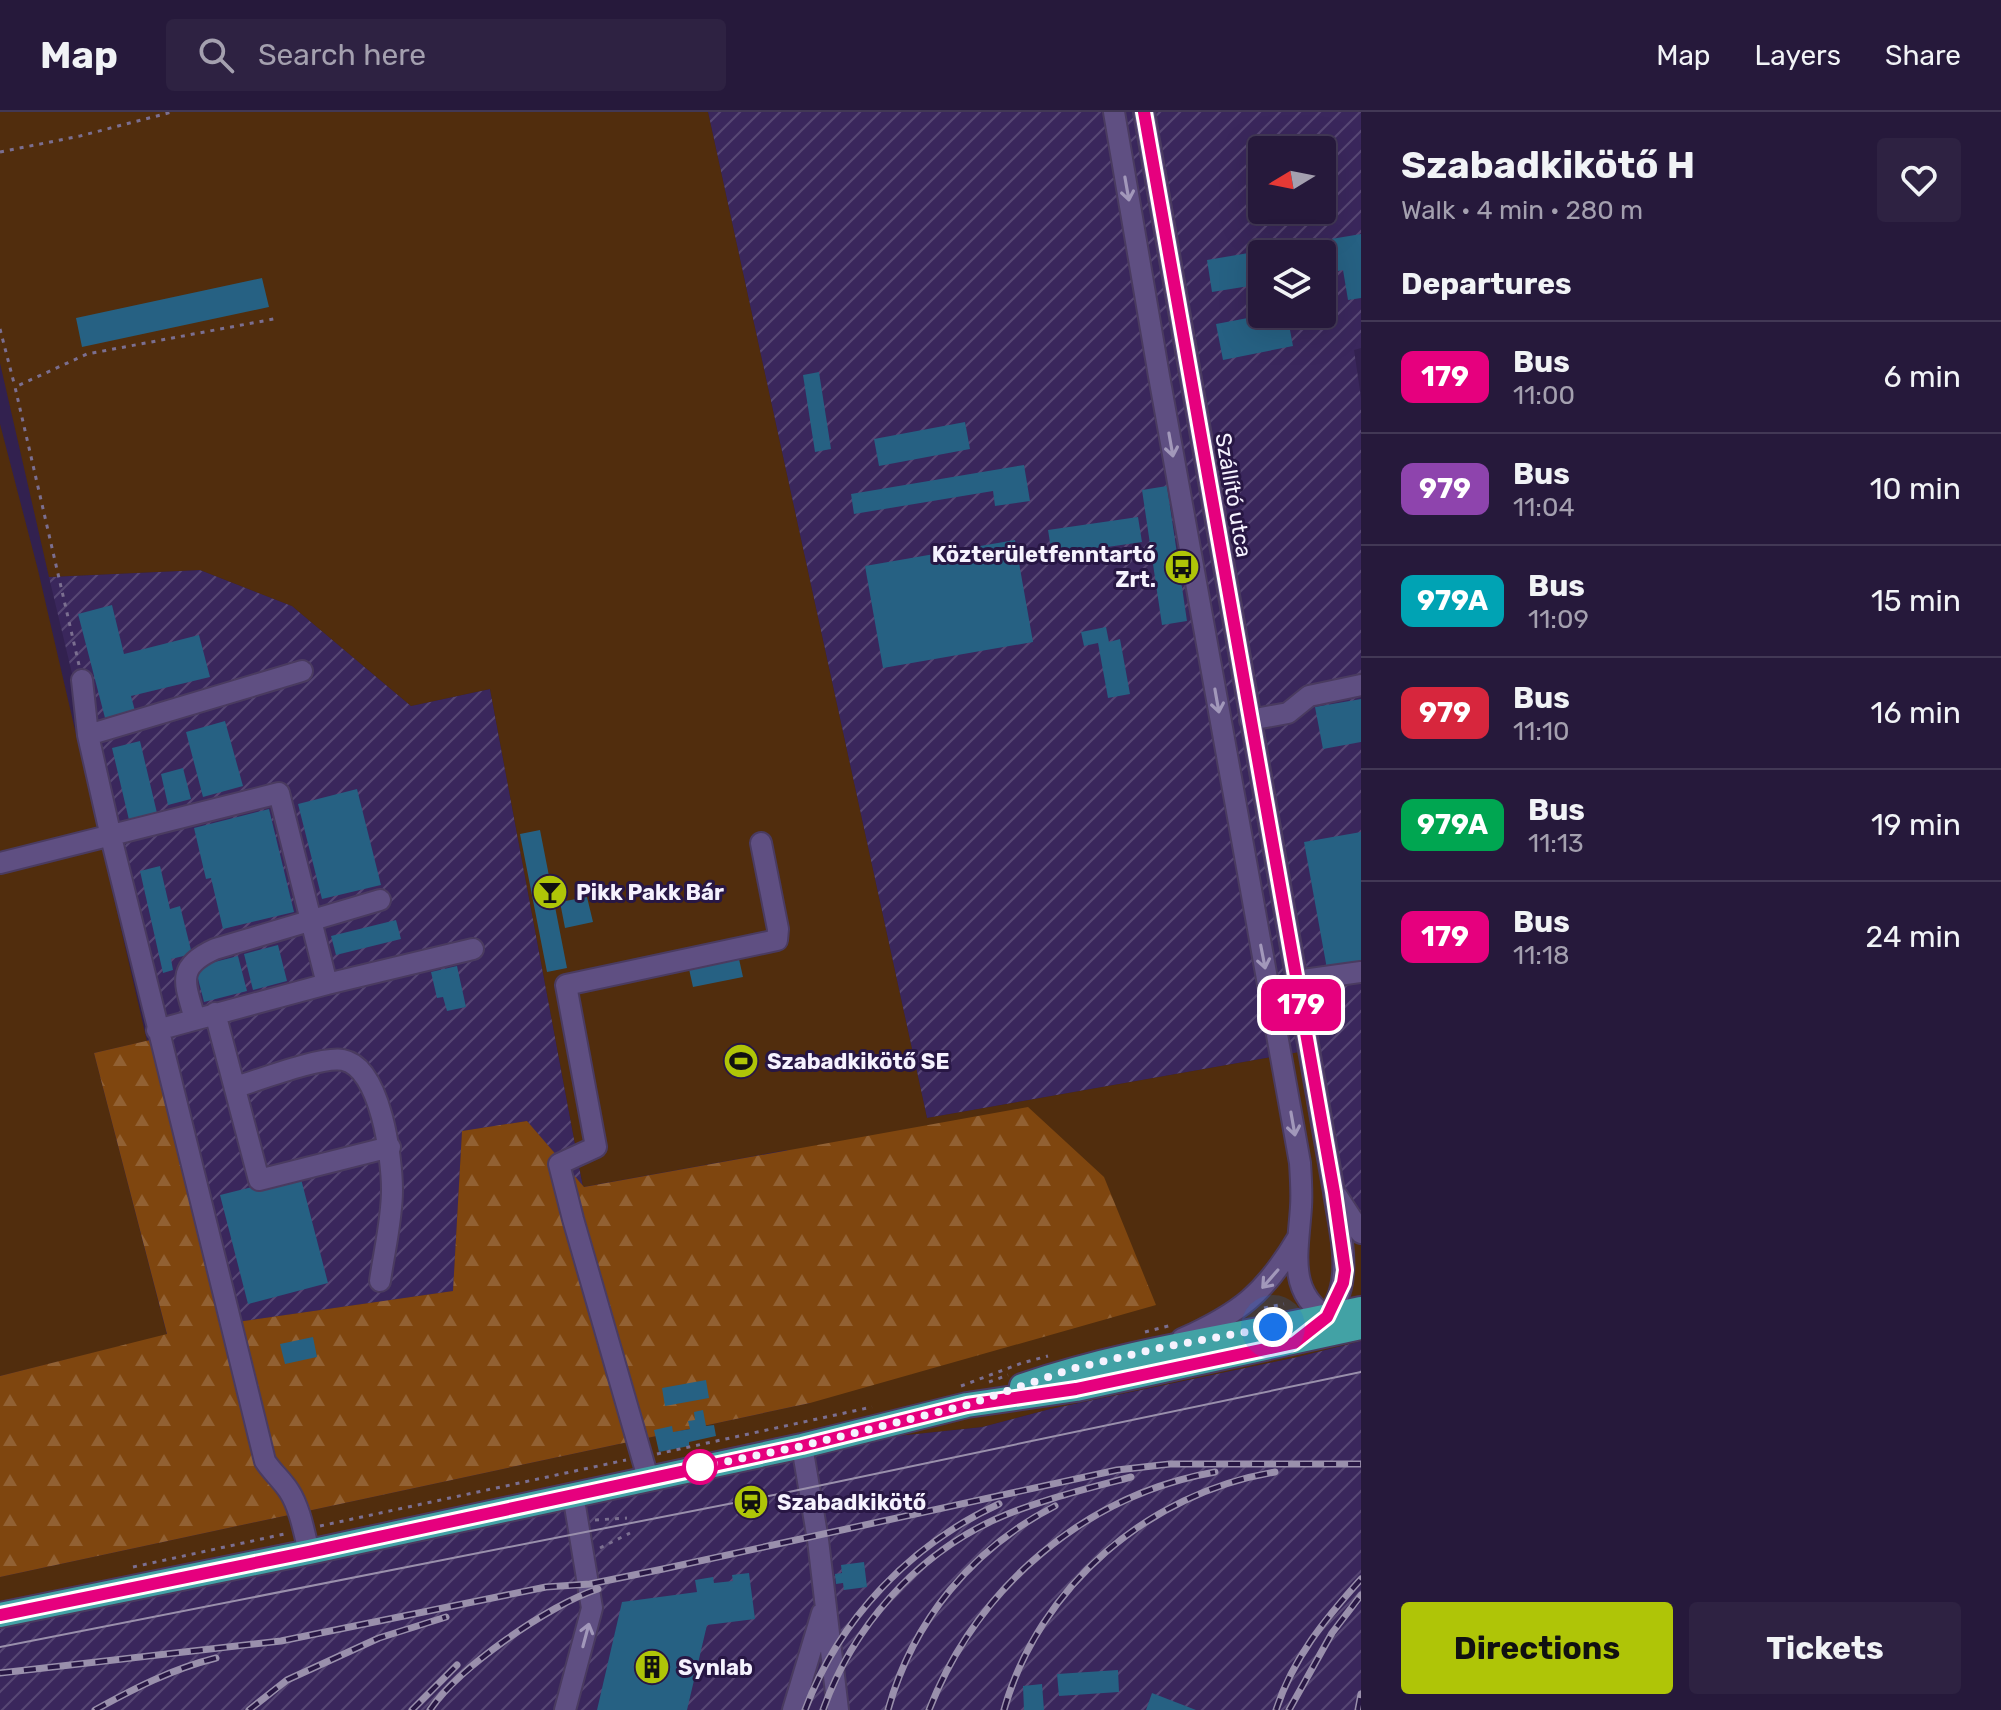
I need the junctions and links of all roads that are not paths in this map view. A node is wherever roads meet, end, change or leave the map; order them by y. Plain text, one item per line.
1 (1114, 112) edge
2 (1144, 112) edge
3 (1188, 370) junction
4 (1159, 376) junction
5 (1233, 628) junction
6 (1205, 633) junction
7 (302, 671) dead end
8 (82, 680) road end
9 (1361, 685) edge
10 (1250, 720) junction
11 (88, 735) junction
12 (111, 837) junction
13 (1272, 841) junction
14 (761, 843) dead end
15 (1243, 847) junction
16 (0, 863) edge
17 (380, 900) dead end
18 (311, 920) junction
19 (473, 949) dead end
20 (1361, 972) edge
21 (1296, 981) junction
22 (327, 984) junction
23 (215, 1013) junction
24 (195, 1019) junction
25 (157, 1030) junction
26 (1307, 1043) junction
27 (1280, 1047) junction
28 (236, 1087) junction
29 (390, 1147) junction
30 (1334, 1192) junction
31 (1361, 1233) edge
32 (1297, 1239) junction
33 (380, 1281) dead end
34 (1327, 1317) junction
35 (1360, 1321) edge
36 (1294, 1343) junction
37 (1164, 1347) junction
38 (959, 1398) junction
39 (802, 1446) junction
40 (646, 1467) junction
41 (573, 1494) junction
42 (309, 1552) junction
43 (824, 1596) junction
44 (0, 1615) edge
45 (565, 1710) edge
46 (793, 1710) edge
47 (838, 1710) edge

1 -> 4 street
2 - 3 street, Szállító utca
3 - 4 street
3 - 5 street, Szállító utca
4 -> 6 street
5 - 6 street
5 - 10 street, Szállító utca
6 -> 15 street
7 - 11 street
8 - 11 street
9 - 10 street
10 - 13 street, Szállító utca
11 - 12 street
12 - 16 street
12 - 18 street
12 - 25 street
13 - 15 street
13 - 21 street, Szállító utca
14 - 40 street
15 -> 27 street
17 - 18 street
18 - 22 street
18 - 24 street
19 - 22 street
20 - 21 street
21 - 26 street, Szállító utca
22 - 23 street
23 - 24 street
23 - 28 street
24 - 25 street
25 - 42 street
26 - 27 street
26 - 30 street, Szállító utca
27 -> 32 street
28 - 29 street
28 - 29 street
29 - 33 street
30 - 31 street, Szállító utca
30 - 34 street, Szállító utca
32 - 34 street
32 -> 37 street
34 - 35 main road
34 - 36 street
34 - 37 main road
35 - 36 main road
36 - 38 main road
37 - 38 main road
38 - 39 main road
39 - 40 main road
39 - 43 street
40 - 41 main road
41 - 42 main road
45 -> 41 street
42 - 44 main road
43 - 46 street
43 - 47 street

